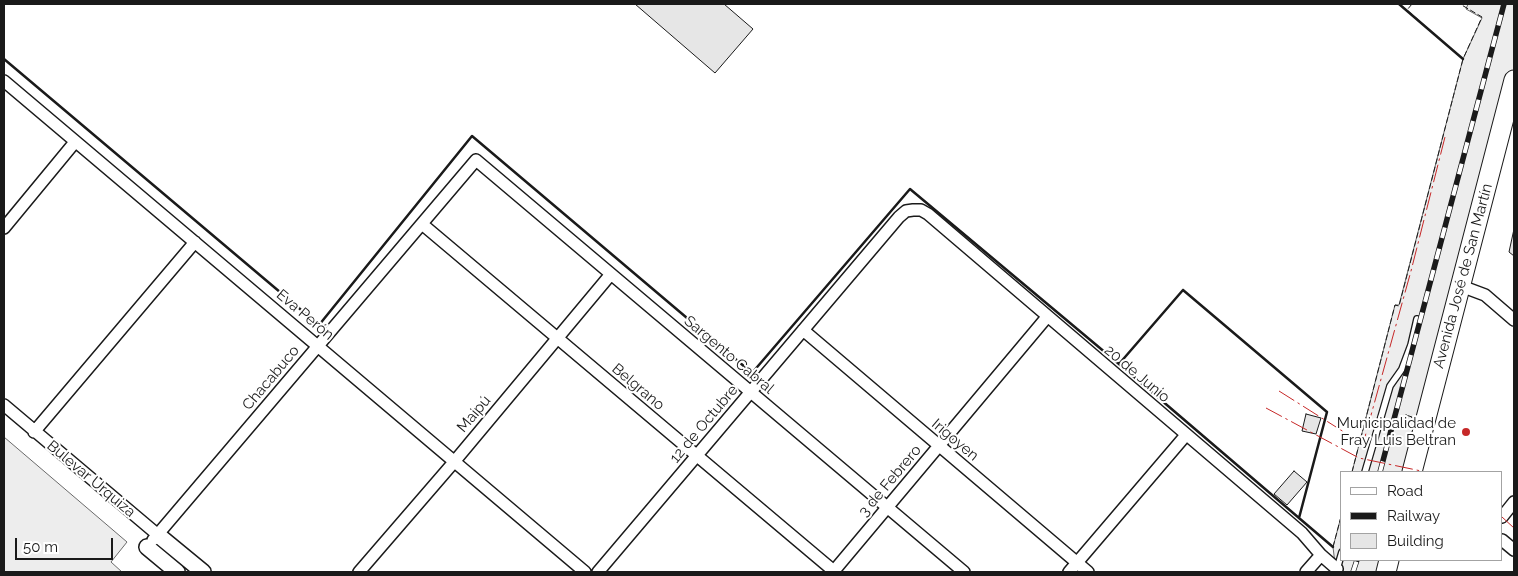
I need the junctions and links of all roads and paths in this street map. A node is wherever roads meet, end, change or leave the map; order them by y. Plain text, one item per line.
1 (1514, 80) edge
2 (4, 81) edge
3 (1511, 109) edge
4 (76, 142) junction
5 (476, 160) joint
6 (913, 210) joint
7 (422, 224) junction
8 (4, 228) edge
9 (195, 242) junction
10 (611, 274) junction
11 (1461, 286) junction
12 (1047, 317) junction
13 (1417, 319) dead end
14 (1514, 320) edge
15 (803, 330) junction
16 (557, 339) junction
17 (318, 346) junction
18 (751, 392) junction
19 (4, 405) edge
20 (34, 432) junction
21 (1186, 434) junction
22 (940, 446) junction
23 (697, 456) junction
24 (454, 462) junction
25 (1365, 471) edge
26 (1412, 471) edge
27 (1514, 502) edge
28 (888, 508) junction
29 (1503, 516) edge
30 (158, 535) junction
31 (1503, 541) edge
32 (147, 547) joint
33 (1514, 550) edge
34 (1321, 555) junction
35 (1340, 558) edge
36 (1077, 563) junction
37 (1336, 571) edge
38 (177, 572) edge
39 (203, 572) edge
40 (359, 572) edge
41 (585, 572) edge
42 (598, 572) edge
43 (834, 572) edge
44 (964, 572) edge
45 (1069, 572) edge
46 (1088, 572) edge
47 (1306, 572) edge

1 - 3 main road, Avenida José de San Martín
2 - 4 street, Eva Perón
3 - 11 main road, Avenida José de San Martín
4 - 8 street
4 - 9 street, Eva Perón
5 - 7 street, Chacabuco
5 - 10 street, Sargento Cabral
6 - 12 street, 20 de Junio
6 - 15 street, 12 de Octubre
7 - 16 street, Belgrano
7 - 17 street, Chacabuco
9 - 17 street, Eva Perón
9 - 20 street
10 - 16 street, Maipú
10 - 18 street, Sargento Cabral
11 - 14 street
11 - 26 main road, Avenida José de San Martín
12 - 21 street, 20 de Junio
12 - 22 street, 3 de Febrero
13 - 25 lane
15 - 18 street, 12 de Octubre
15 - 22 street, Irigoyen
16 - 23 street, Belgrano
16 - 24 street, Maipú
17 - 24 street, Eva Perón
17 - 30 street, Chacabuco
18 - 23 street, 12 de Octubre
18 - 28 street, Sargento Cabral
19 - 20 street, Bulevar Urquiza
20 - 30 street, Bulevar Urquiza
21 - 34 street, 20 de Junio
21 - 36 street
22 - 28 street, 3 de Febrero
22 - 36 street, Irigoyen
23 - 42 street, 12 de Octubre
23 - 43 street, Belgrano
24 - 40 street, Maipú
24 - 41 street, Eva Perón
27 - 29 street
28 - 43 street, 3 de Febrero
28 - 44 street, Sargento Cabral
30 - 32 street, Chacabuco
30 - 39 street, Bulevar Urquiza
31 - 33 street
32 - 38 street
34 - 37 street, 20 de Junio
34 - 47 street
35 - 37 lane
36 - 45 street
36 - 46 street, Irigoyen

